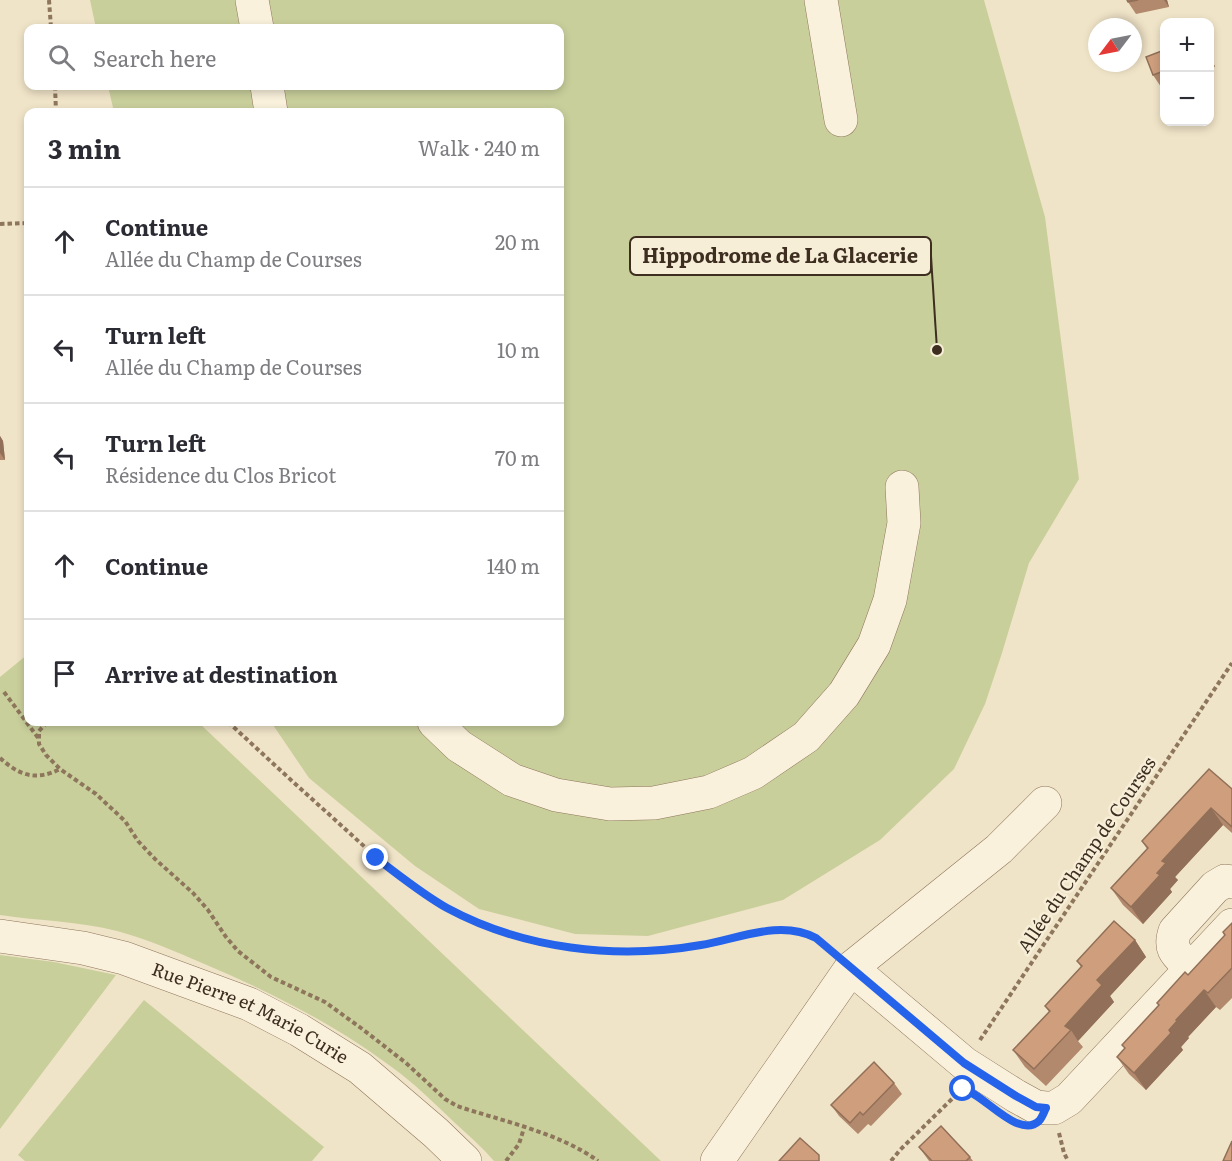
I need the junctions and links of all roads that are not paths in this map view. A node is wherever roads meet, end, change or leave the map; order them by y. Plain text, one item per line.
1 (252, 0) edge
2 (821, 0) edge
3 (256, 24) edge
4 (268, 90) edge
5 (270, 108) edge
6 (841, 120) dead end
7 (902, 487) dead end
8 (438, 726) edge
9 (1045, 803) dead end
10 (1232, 882) edge
11 (1232, 925) edge
12 (0, 936) edge
13 (852, 968) junction
14 (1191, 968) junction
15 (465, 1161) edge
16 (717, 1161) edge

1 - 3 street
2 - 6 street
4 - 5 street
7 - 8 street
9 - 13 street
10 - 14 street
11 - 14 street
12 - 15 street, Rue Pierre et Marie Curie
13 - 14 street
13 - 16 street

